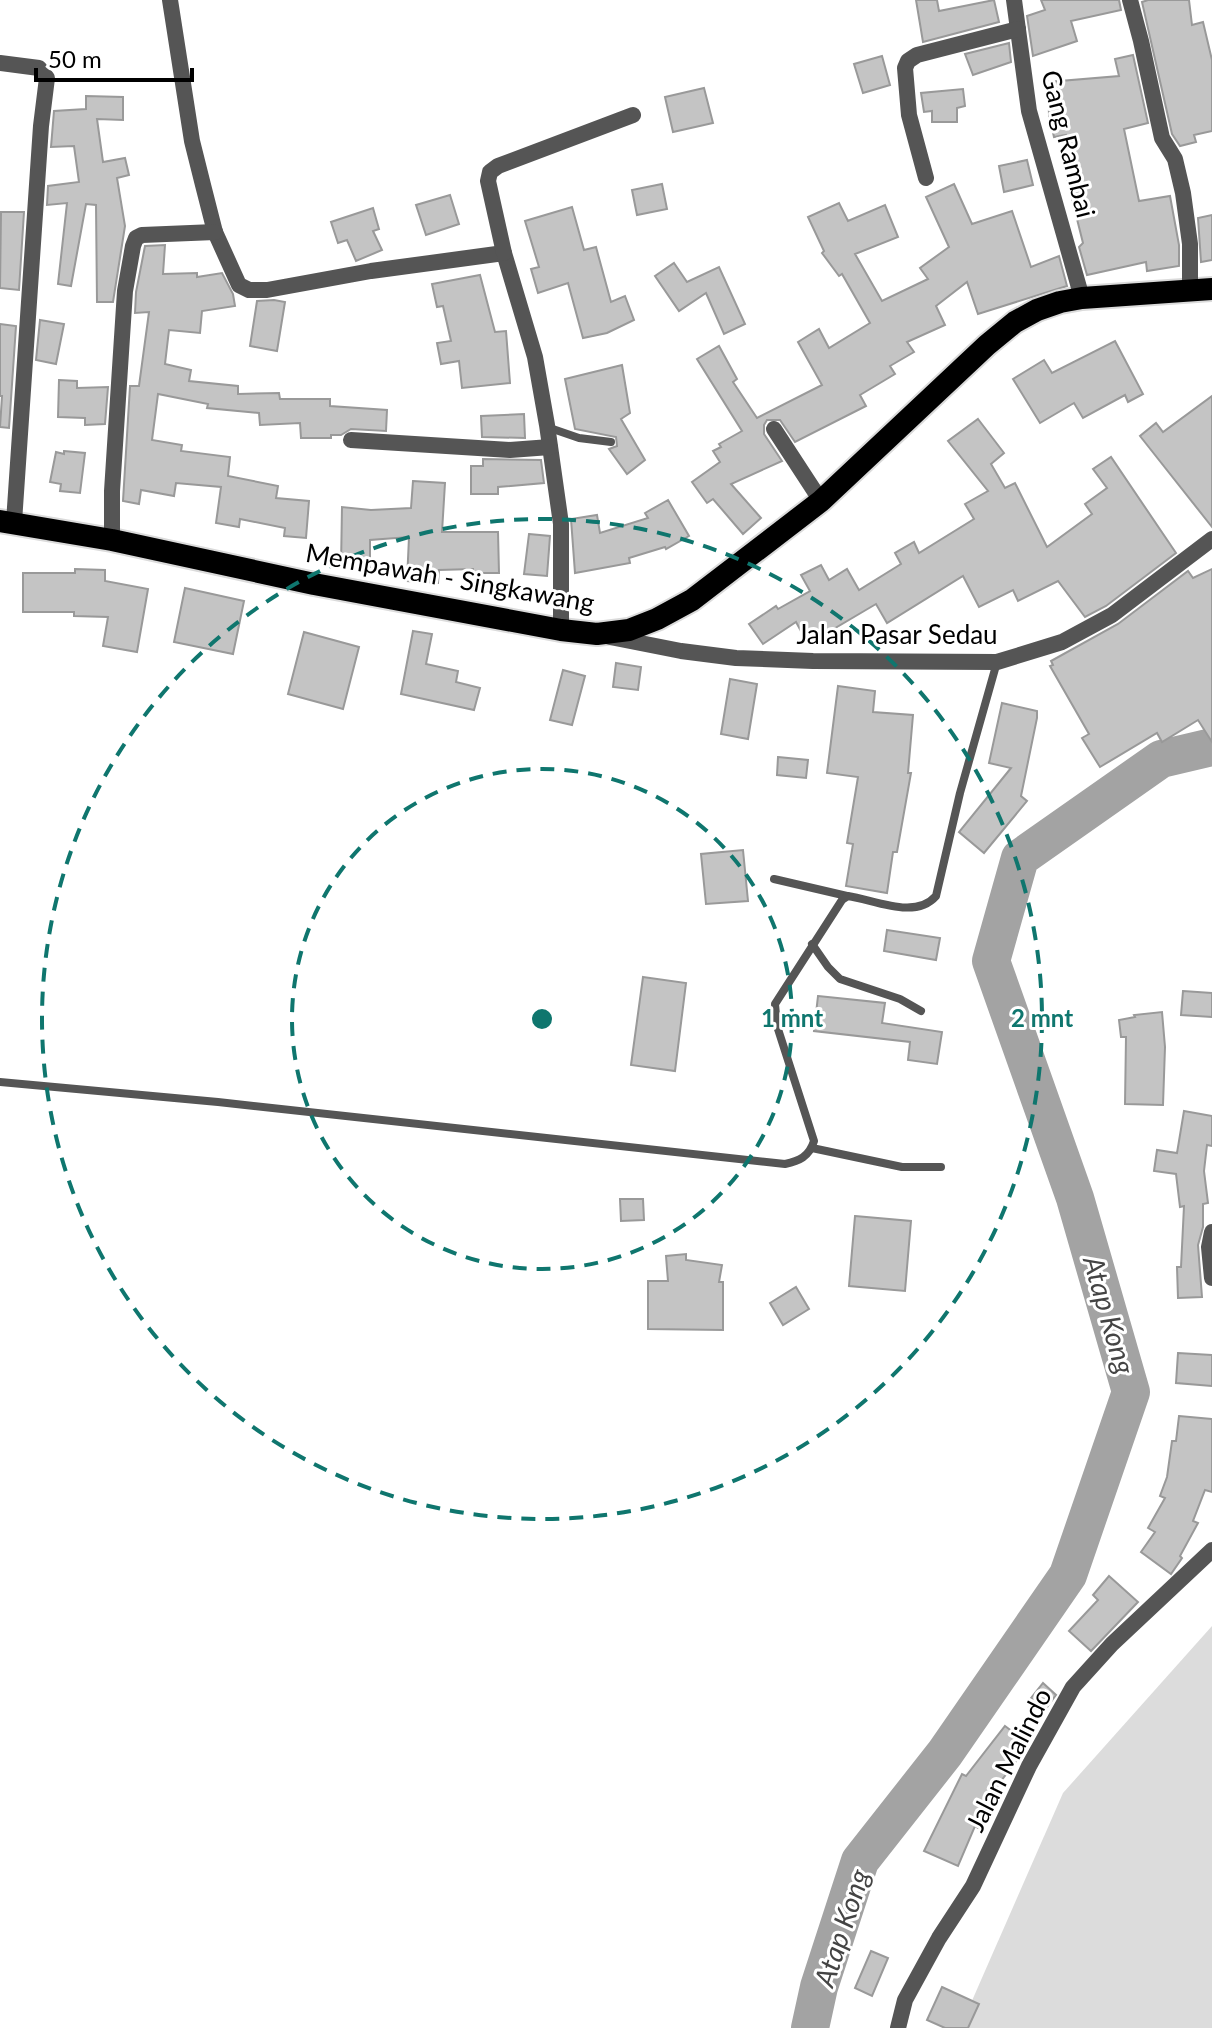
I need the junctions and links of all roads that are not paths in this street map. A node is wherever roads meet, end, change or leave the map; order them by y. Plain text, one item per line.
1 (170, 0) edge
2 (1014, 0) edge
3 (1130, 0) edge
4 (1018, 29) junction
5 (0, 63) edge
6 (633, 115) dead end
7 (926, 178) dead end
8 (215, 232) junction
9 (504, 253) junction
10 (1201, 289) edge
11 (1082, 298) junction
12 (547, 427) junction
13 (774, 429) dead end
14 (351, 440) dead end
15 (611, 442) dead end
16 (550, 447) junction
17 (821, 501) junction
18 (7, 522) edge
19 (1212, 539) edge
20 (112, 540) junction
21 (561, 630) junction
22 (597, 634) junction
23 (997, 662) junction
24 (774, 879) dead end
25 (848, 896) junction
26 (812, 944) junction
27 (921, 1011) dead end
28 (0, 1082) edge
29 (812, 1148) junction
30 (941, 1167) dead end
31 (1212, 1232) edge
32 (1212, 1278) edge
33 (1212, 1550) edge
34 (898, 2028) edge

1 - 8 street
2 - 4 street, Gang Rambai
3 - 10 street
4 - 7 street
4 - 11 street, Gang Rambai
5 - 18 street
6 - 9 street
8 - 9 street
8 - 20 street
9 - 12 street
10 - 11 highway, Mempawah - Singkawang
11 - 17 highway, Mempawah - Singkawang
12 - 15 lane
12 - 16 street
13 - 17 street
14 - 16 street
16 - 21 street
17 - 22 highway, Mempawah - Singkawang
18 - 20 highway, Mempawah - Singkawang
19 - 23 street, Jalan Pasar Sedau
20 - 21 highway, Mempawah - Singkawang
21 - 22 highway, Mempawah - Singkawang
22 - 23 street, Jalan Pasar Sedau
23 - 25 lane
24 - 25 lane
25 - 26 lane
26 - 27 lane
26 - 29 lane
28 - 29 lane
29 - 30 lane
31 - 32 street
33 - 34 street, Jalan Malindo

